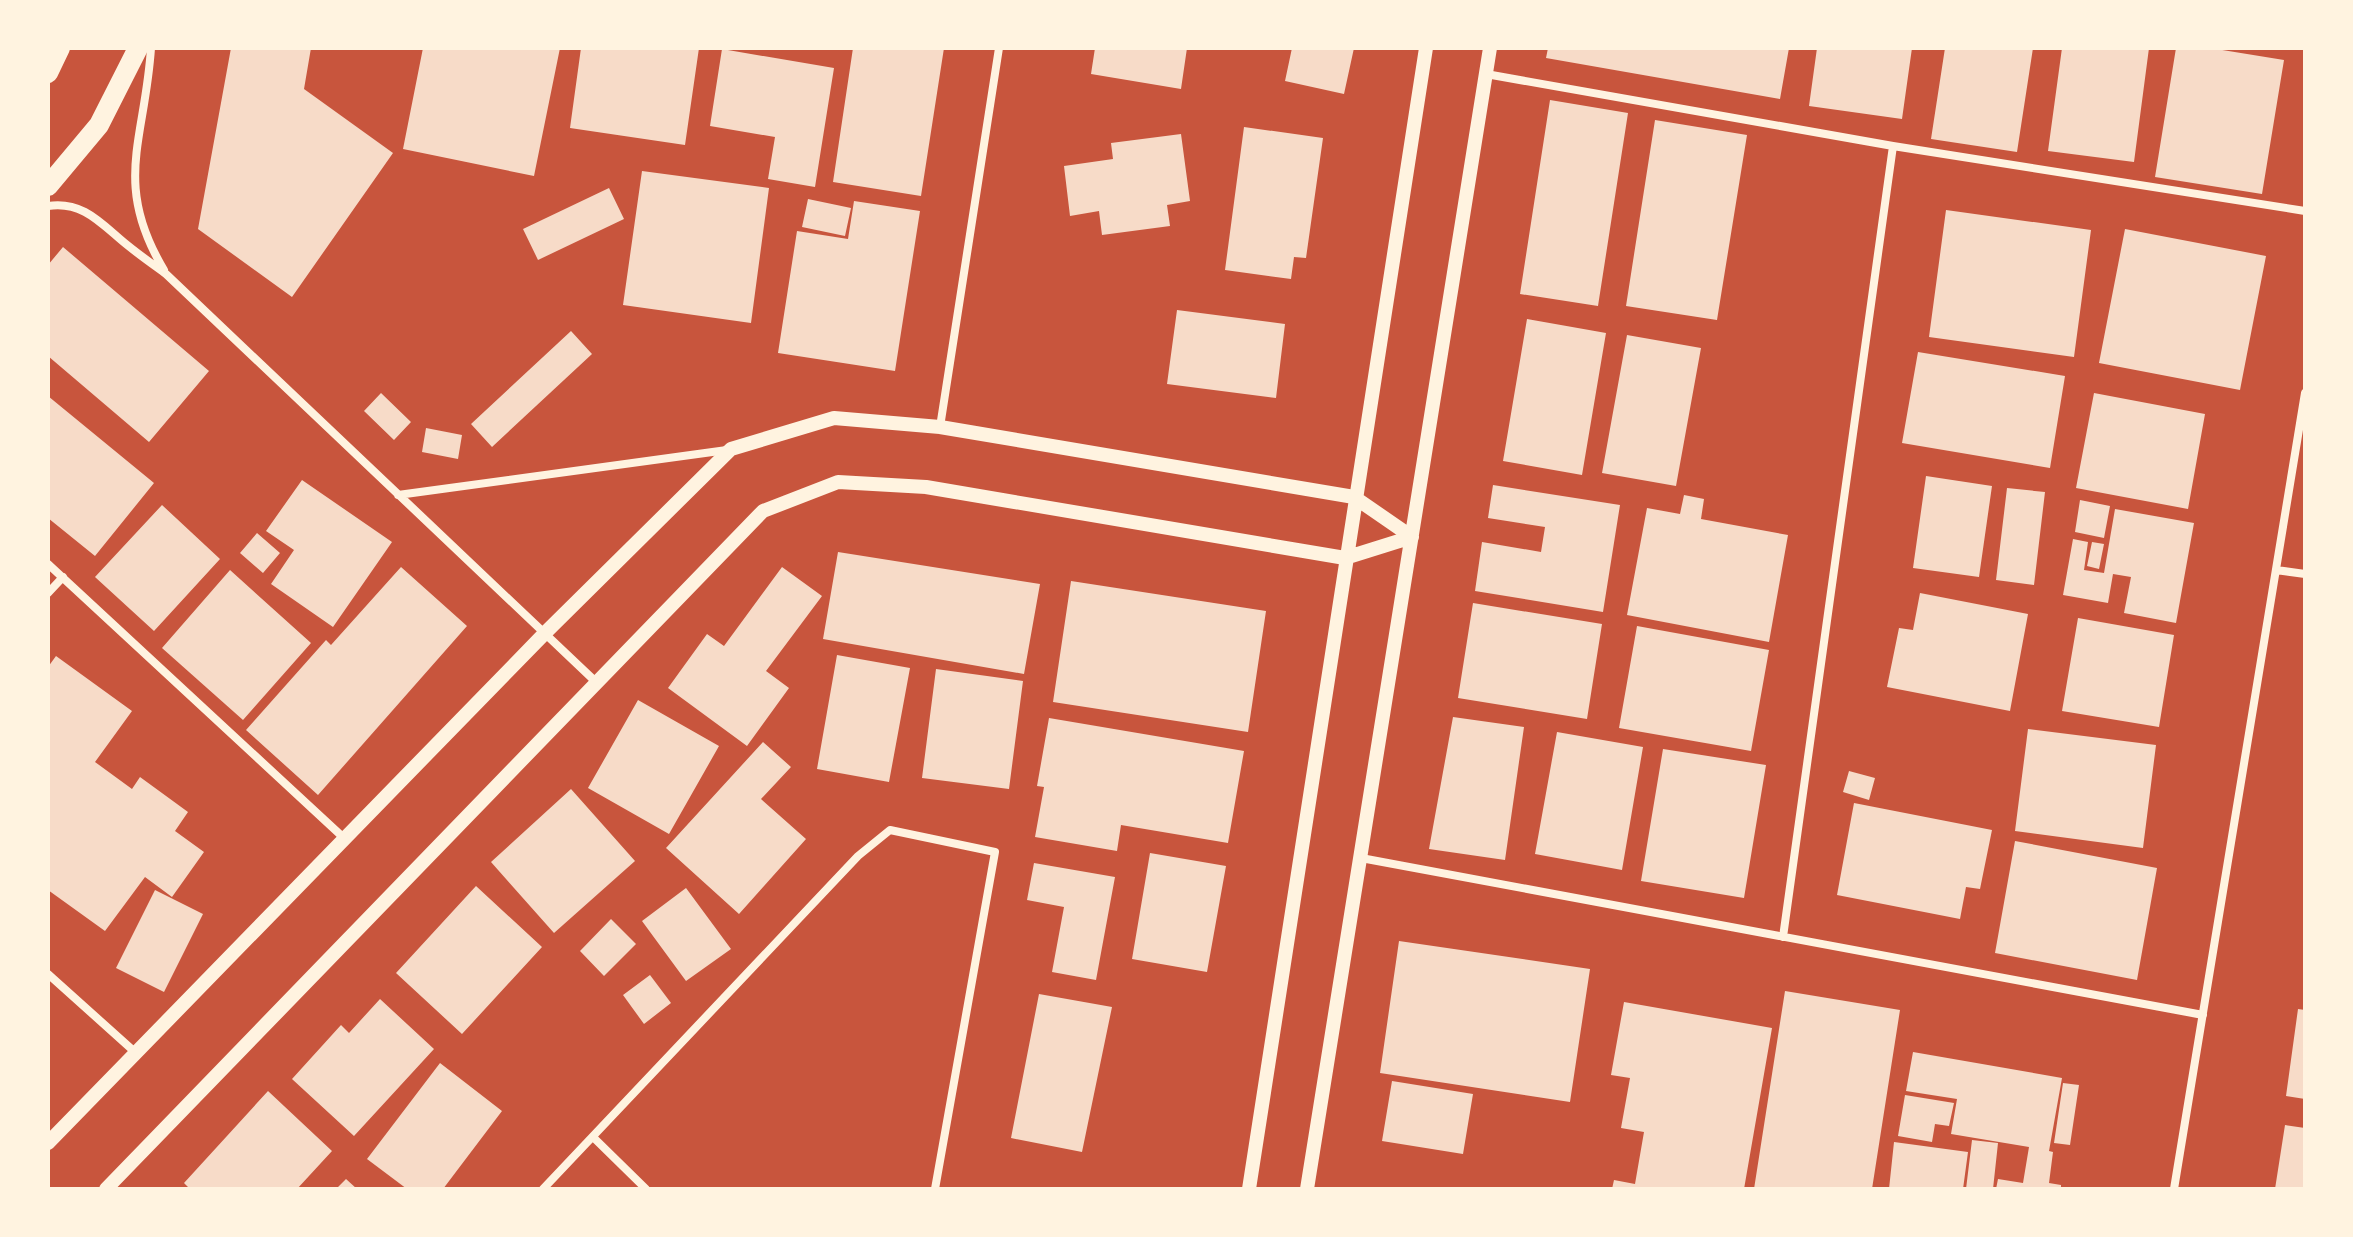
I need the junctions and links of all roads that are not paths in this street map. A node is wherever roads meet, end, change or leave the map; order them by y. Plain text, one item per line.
1 (60, 48) edge
2 (138, 48) edge
3 (151, 48) edge
4 (999, 48) edge
5 (1426, 48) edge
6 (1490, 48) edge
7 (48, 73) edge
8 (1486, 74) junction
9 (1893, 146) junction
10 (48, 186) edge
11 (48, 206) edge
12 (2305, 211) edge
13 (166, 274) junction
14 (2305, 393) edge
15 (940, 427) junction
16 (731, 449) junction
17 (398, 495) junction
18 (1354, 497) junction
19 (1412, 537) junction
20 (1345, 558) junction
21 (48, 564) edge
22 (2276, 570) junction
23 (2305, 574) edge
24 (63, 577) junction
25 (48, 593) edge
26 (545, 633) junction
27 (596, 682) junction
28 (345, 839) junction
29 (1361, 858) junction
30 (1783, 937) junction
31 (48, 974) edge
32 (2203, 1015) junction
33 (136, 1053) junction
34 (594, 1138) junction
35 (48, 1143) edge
36 (106, 1189) edge
37 (543, 1189) edge
38 (646, 1189) edge
39 (935, 1189) edge
40 (1249, 1189) edge
41 (1307, 1189) edge
42 (2174, 1189) edge

1 - 7 main road
2 - 10 main road
3 - 13 street
4 - 15 street
5 - 18 street
6 - 8 street
8 - 9 street
8 - 19 street
9 - 12 street
9 - 30 street
11 - 13 street
13 - 17 street
14 - 22 street
15 - 16 street
15 - 18 street
16 - 17 street
16 - 26 street
17 - 26 street
18 - 19 street
18 - 20 street
19 - 20 street
19 - 29 street
20 - 27 street
20 - 40 street
21 - 24 street
22 - 23 street
22 - 32 street
24 - 25 street
24 - 28 street
26 - 27 street
26 - 28 street
27 - 36 street
28 - 33 street
29 - 30 street
29 - 41 street
30 - 32 street
31 - 33 street
32 - 42 street
33 - 35 street
34 - 37 street
34 - 38 street
34 - 39 street

